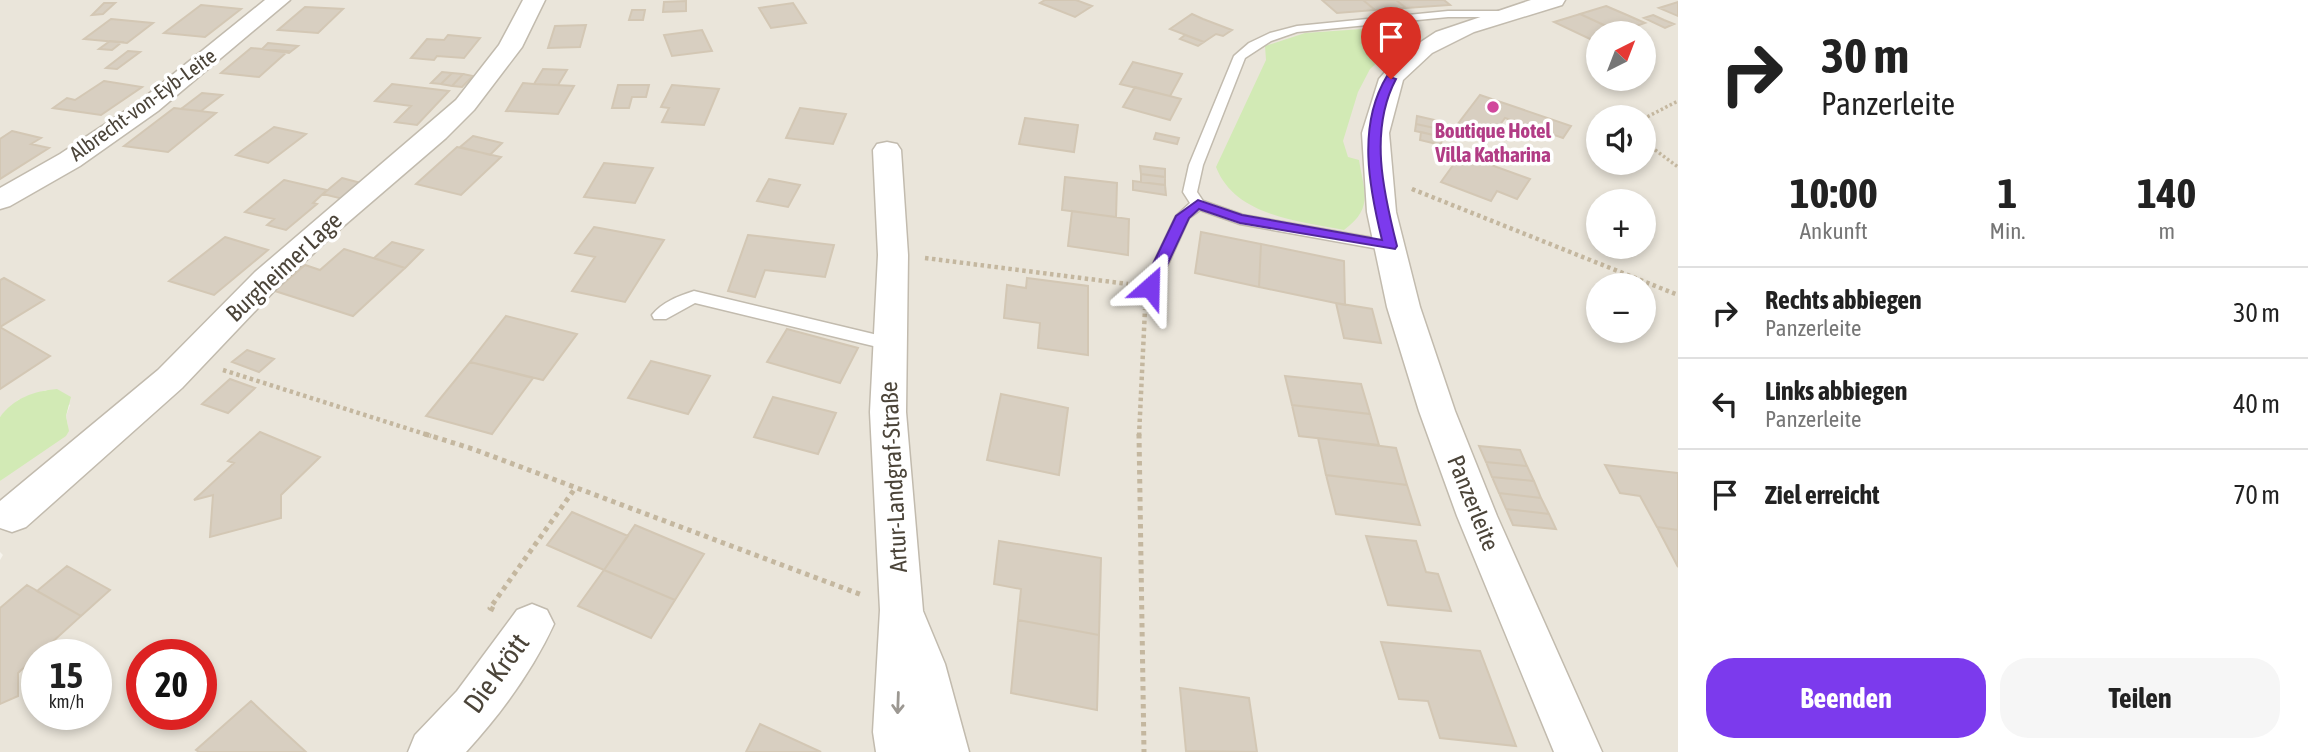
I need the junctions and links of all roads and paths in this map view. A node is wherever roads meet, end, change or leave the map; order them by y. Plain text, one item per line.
1 (279, 0) edge
2 (534, 0) edge
3 (1489, 0) edge
4 (1554, 0) edge
5 (1509, 14) junction
6 (1678, 101) edge
7 (1656, 112) edge
8 (887, 150) dead end
9 (1656, 151) edge
10 (1678, 167) edge
11 (1404, 186) dead end
12 (0, 200) edge
13 (1198, 204) junction
14 (1390, 246) junction
15 (946, 260) dead end
16 (1128, 284) dead end
17 (1150, 287) joint
18 (1678, 295) edge
19 (660, 315) dead end
20 (890, 344) junction
21 (189, 359) junction
22 (576, 487) junction
23 (12, 515) dead end
24 (902, 610) junction
25 (532, 624) joint
26 (432, 752) edge
27 (900, 752) edge
28 (945, 752) edge
29 (1144, 752) edge
30 (1578, 752) edge

1 - 12 street, Albrecht-von-Eyb-Leite
2 - 21 street, Burgheimer Lage
3 - 5 street
4 - 5 street, Panzerleite
5 - 13 lane, Panzerleite
5 - 14 street, Panzerleite
6 - 7 path
8 - 20 street, Artur-Landgraf-Straße
9 - 10 path
11 - 18 path
13 - 14 lane
13 - 17 lane
14 - 30 street, Panzerleite
15 - 16 path
17 - 29 path
19 - 20 lane
20 - 24 street, Artur-Landgraf-Straße
21 - 22 path
21 - 23 street, Burgheimer Lage
22 - 24 path
22 - 25 path
24 -> 27 street, Artur-Landgraf-Straße
24 - 28 street, Artur-Landgraf-Straße
25 - 26 street, Die Krött

